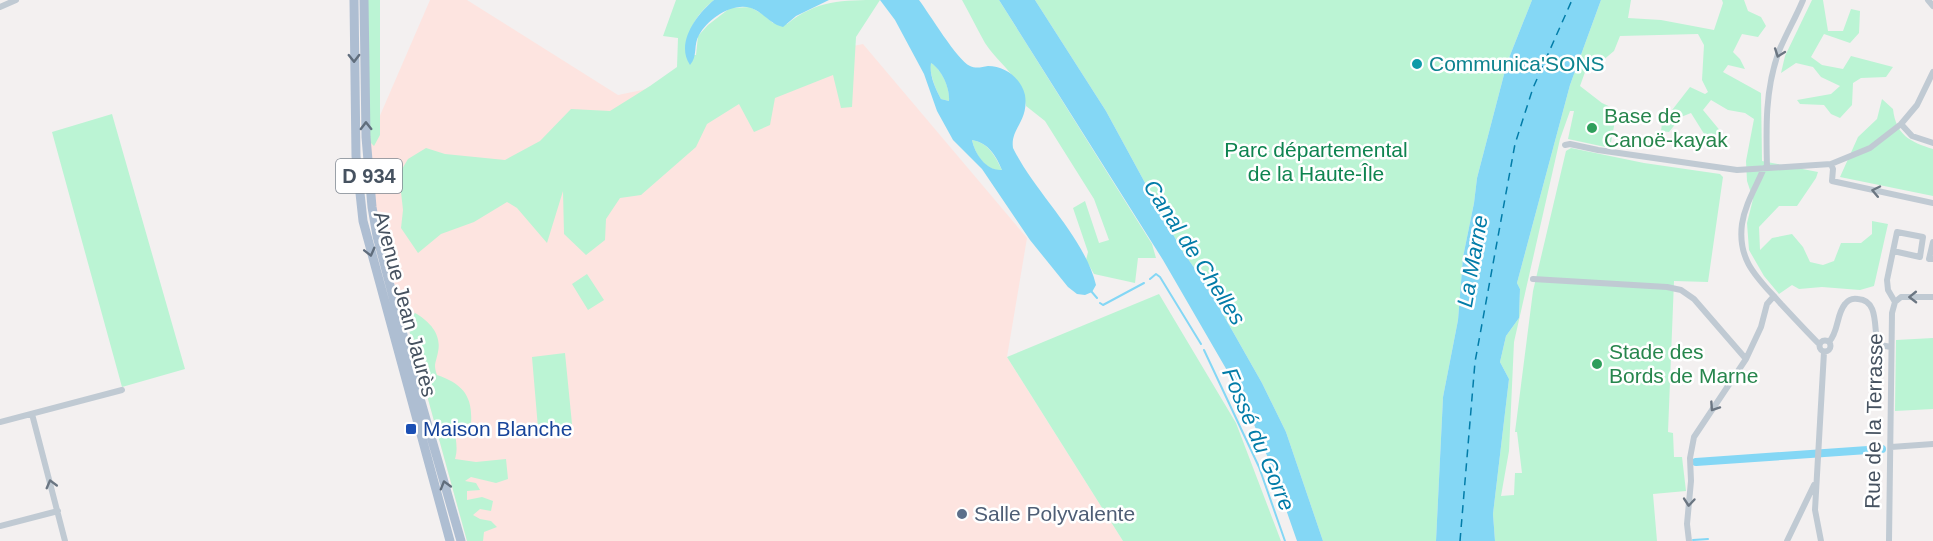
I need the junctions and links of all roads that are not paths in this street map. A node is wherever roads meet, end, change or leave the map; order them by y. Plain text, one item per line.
1 (16, 0) edge
2 (354, 0) edge
3 (362, 0) edge
4 (1803, 0) edge
5 (1928, 0) edge
6 (1933, 6) edge
7 (0, 7) edge
8 (1933, 72) edge
9 (1901, 124) junction
10 (1933, 143) edge
11 (1565, 145) dead end
12 (1831, 164) junction
13 (1765, 168) junction
14 (1933, 203) edge
15 (1933, 242) edge
16 (1893, 251) junction
17 (1931, 259) edge
18 (1533, 279) dead end
19 (1774, 296) junction
20 (1933, 297) edge
21 (1895, 302) junction
22 (1828, 342) junction
23 (1819, 344) junction
24 (1891, 346) junction
25 (1824, 352) junction
26 (1746, 359) junction
27 (122, 390) dead end
28 (32, 414) junction
29 (0, 422) edge
30 (1933, 444) edge
31 (1891, 447) junction
32 (1816, 479) junction
33 (1804, 507) junction
34 (1815, 510) junction
35 (58, 511) junction
36 (0, 526) edge
37 (65, 541) edge
38 (450, 541) edge
39 (461, 541) edge
40 (1689, 541) edge
41 (1787, 541) edge
42 (1821, 541) edge
43 (1889, 541) edge

1 - 7 street
2 -> 38 main road, Avenue Jean Jaurès / D 934
39 -> 3 main road, Avenue Jean Jaurès / D 934
4 -> 13 street
5 - 6 street
8 - 9 street
9 - 10 street
9 - 12 street
11 - 13 street
12 - 13 street
14 -> 12 street
13 - 19 street
15 - 17 street
16 - 16 street
16 - 21 street, Rue de la Terrasse
18 - 26 street
19 - 23 street
19 - 26 street
20 -> 21 street
21 - 24 street, Rue de la Terrasse
22 - 23 street
22 - 24 street
22 - 25 street
23 - 25 street
24 - 31 street, Rue de la Terrasse
25 - 32 street
26 -> 40 street
27 - 28 street
28 - 29 street
35 -> 28 street
30 - 31 street
31 - 43 street, Rue de la Terrasse
32 - 33 street
32 - 34 street
33 - 34 street
33 - 41 street
34 - 42 street
35 - 36 street
35 - 37 street

